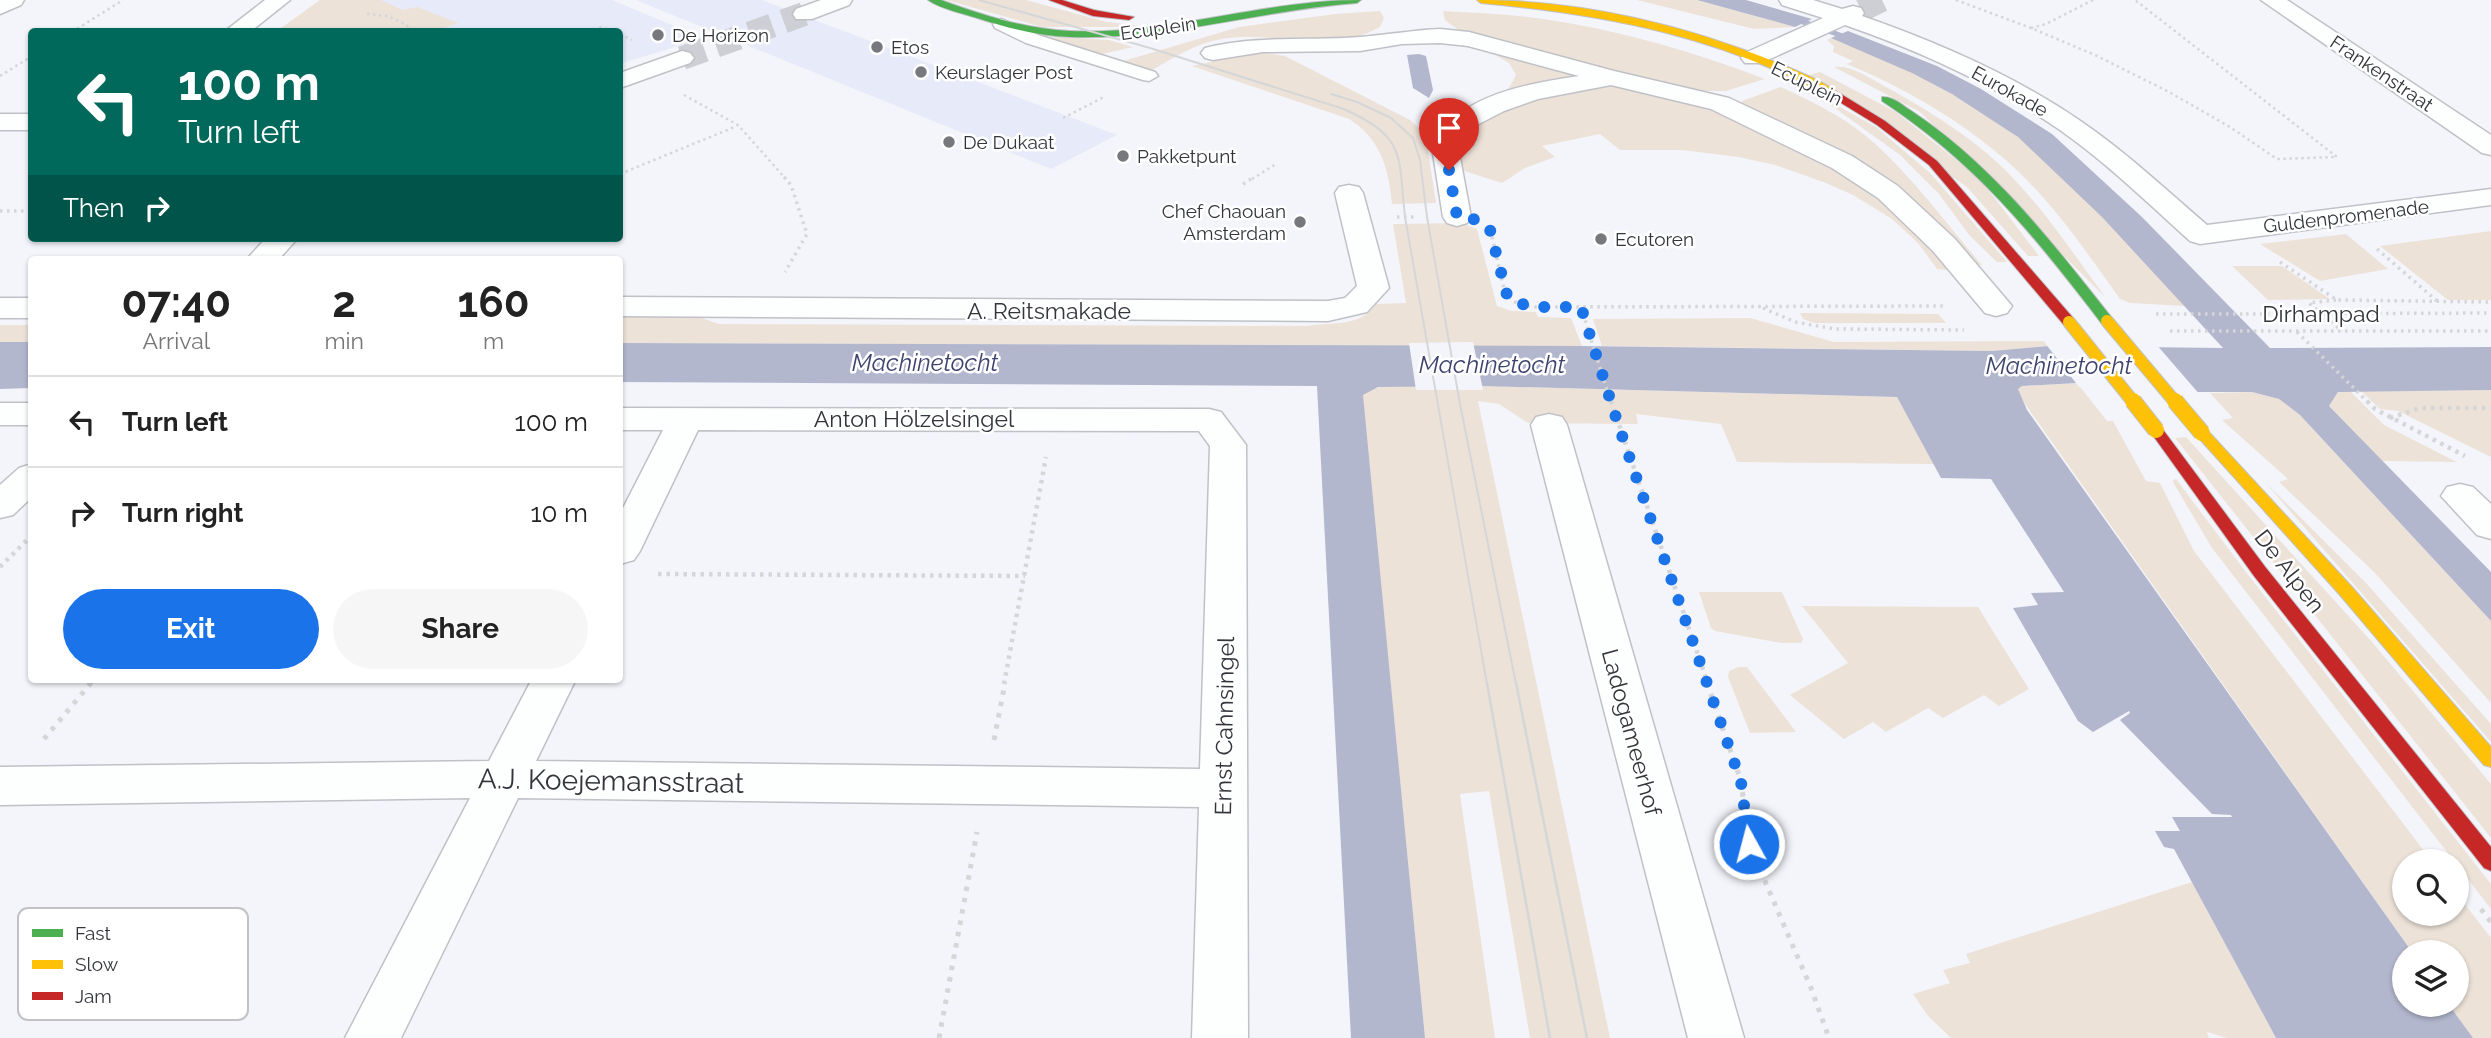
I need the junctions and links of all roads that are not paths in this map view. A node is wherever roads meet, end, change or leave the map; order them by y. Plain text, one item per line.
1 (13, 0) edge
2 (279, 0) edge
3 (932, 0) edge
4 (1053, 0) edge
5 (1245, 0) edge
6 (1357, 0) edge
7 (1481, 0) edge
8 (1576, 0) edge
9 (1790, 0) edge
10 (2272, 0) edge
11 (839, 1) edge
12 (0, 7) edge
13 (804, 14) tunnel mouth
14 (1847, 16) junction
15 (1001, 24) junction
16 (240, 28) edge
17 (1263, 45) junction
18 (1776, 47) junction
19 (1213, 53) dead end
20 (682, 58) tunnel mouth
21 (1753, 58) junction
22 (1317, 69) dead end
23 (1149, 76) dead end
24 (1618, 79) junction
25 (623, 80) edge
26 (1866, 88) dead end
27 (1437, 115) dead end
28 (0, 122) edge
29 (28, 122) edge
30 (1445, 146) junction
31 (2491, 146) edge
32 (2491, 197) edge
33 (1352, 205) road end
34 (1457, 217) road end
35 (2200, 235) joint
36 (279, 242) edge
37 (265, 256) edge
38 (1996, 306) road end
39 (2056, 306) joint
40 (2095, 306) joint
41 (623, 307) edge
42 (0, 308) edge
43 (28, 308) edge
44 (0, 414) edge
45 (28, 414) edge
46 (623, 419) edge
47 (686, 419) junction
48 (1209, 420) joint
49 (1549, 425) dead end
50 (28, 481) edge
51 (2460, 496) dead end
52 (0, 506) edge
53 (2491, 526) edge
54 (623, 545) edge
55 (552, 683) edge
56 (2491, 760) edge
57 (504, 779) junction
58 (2, 786) edge
59 (1223, 788) junction
60 (2491, 862) edge
61 (373, 1038) edge
62 (1220, 1038) edge
63 (1716, 1038) edge

1 - 12 street
2 - 16 street
3 - 15 main road, Ecuplein
4 - 5 main road, Ecuplein
6 - 15 main road, Ecuplein
7 - 21 main road, Ecuplein
8 - 18 main road, Ecuplein
9 - 14 street, Eurokade
10 - 31 street, Frankenstraat
11 - 13 street
14 - 18 street
14 - 35 street, Eurokade
15 - 23 lane
17 - 19 street, Ecuplein
17 - 22 street
17 - 24 street, Ecuplein
18 - 21 street
20 - 25 street
21 - 39 main road, Ecuplein
24 - 30 street, Ecuplein
24 - 38 street, Ecuplein
26 - 40 main road, Ecuplein
27 - 30 street
28 - 29 street
30 - 34 street
32 - 35 street, Guldenpromenade
33 - 41 street, A. Reitsmakade
36 - 37 street
39 - 60 main road, De Alpen, bridge
40 - 56 main road, De Alpen, bridge
42 - 43 street
44 - 45 street
46 - 47 street, Anton Hölzelsingel
47 - 48 street, Anton Hölzelsingel
47 - 54 street
48 - 59 street, Ernst Cahnsingel
49 - 63 street, Ladogameerhof
50 - 52 street
51 - 53 street
55 - 57 street
57 - 58 street, A.J. Koejemansstraat
57 - 59 street, A.J. Koejemansstraat
57 - 61 street
59 - 62 street, Ernst Cahnsingel

